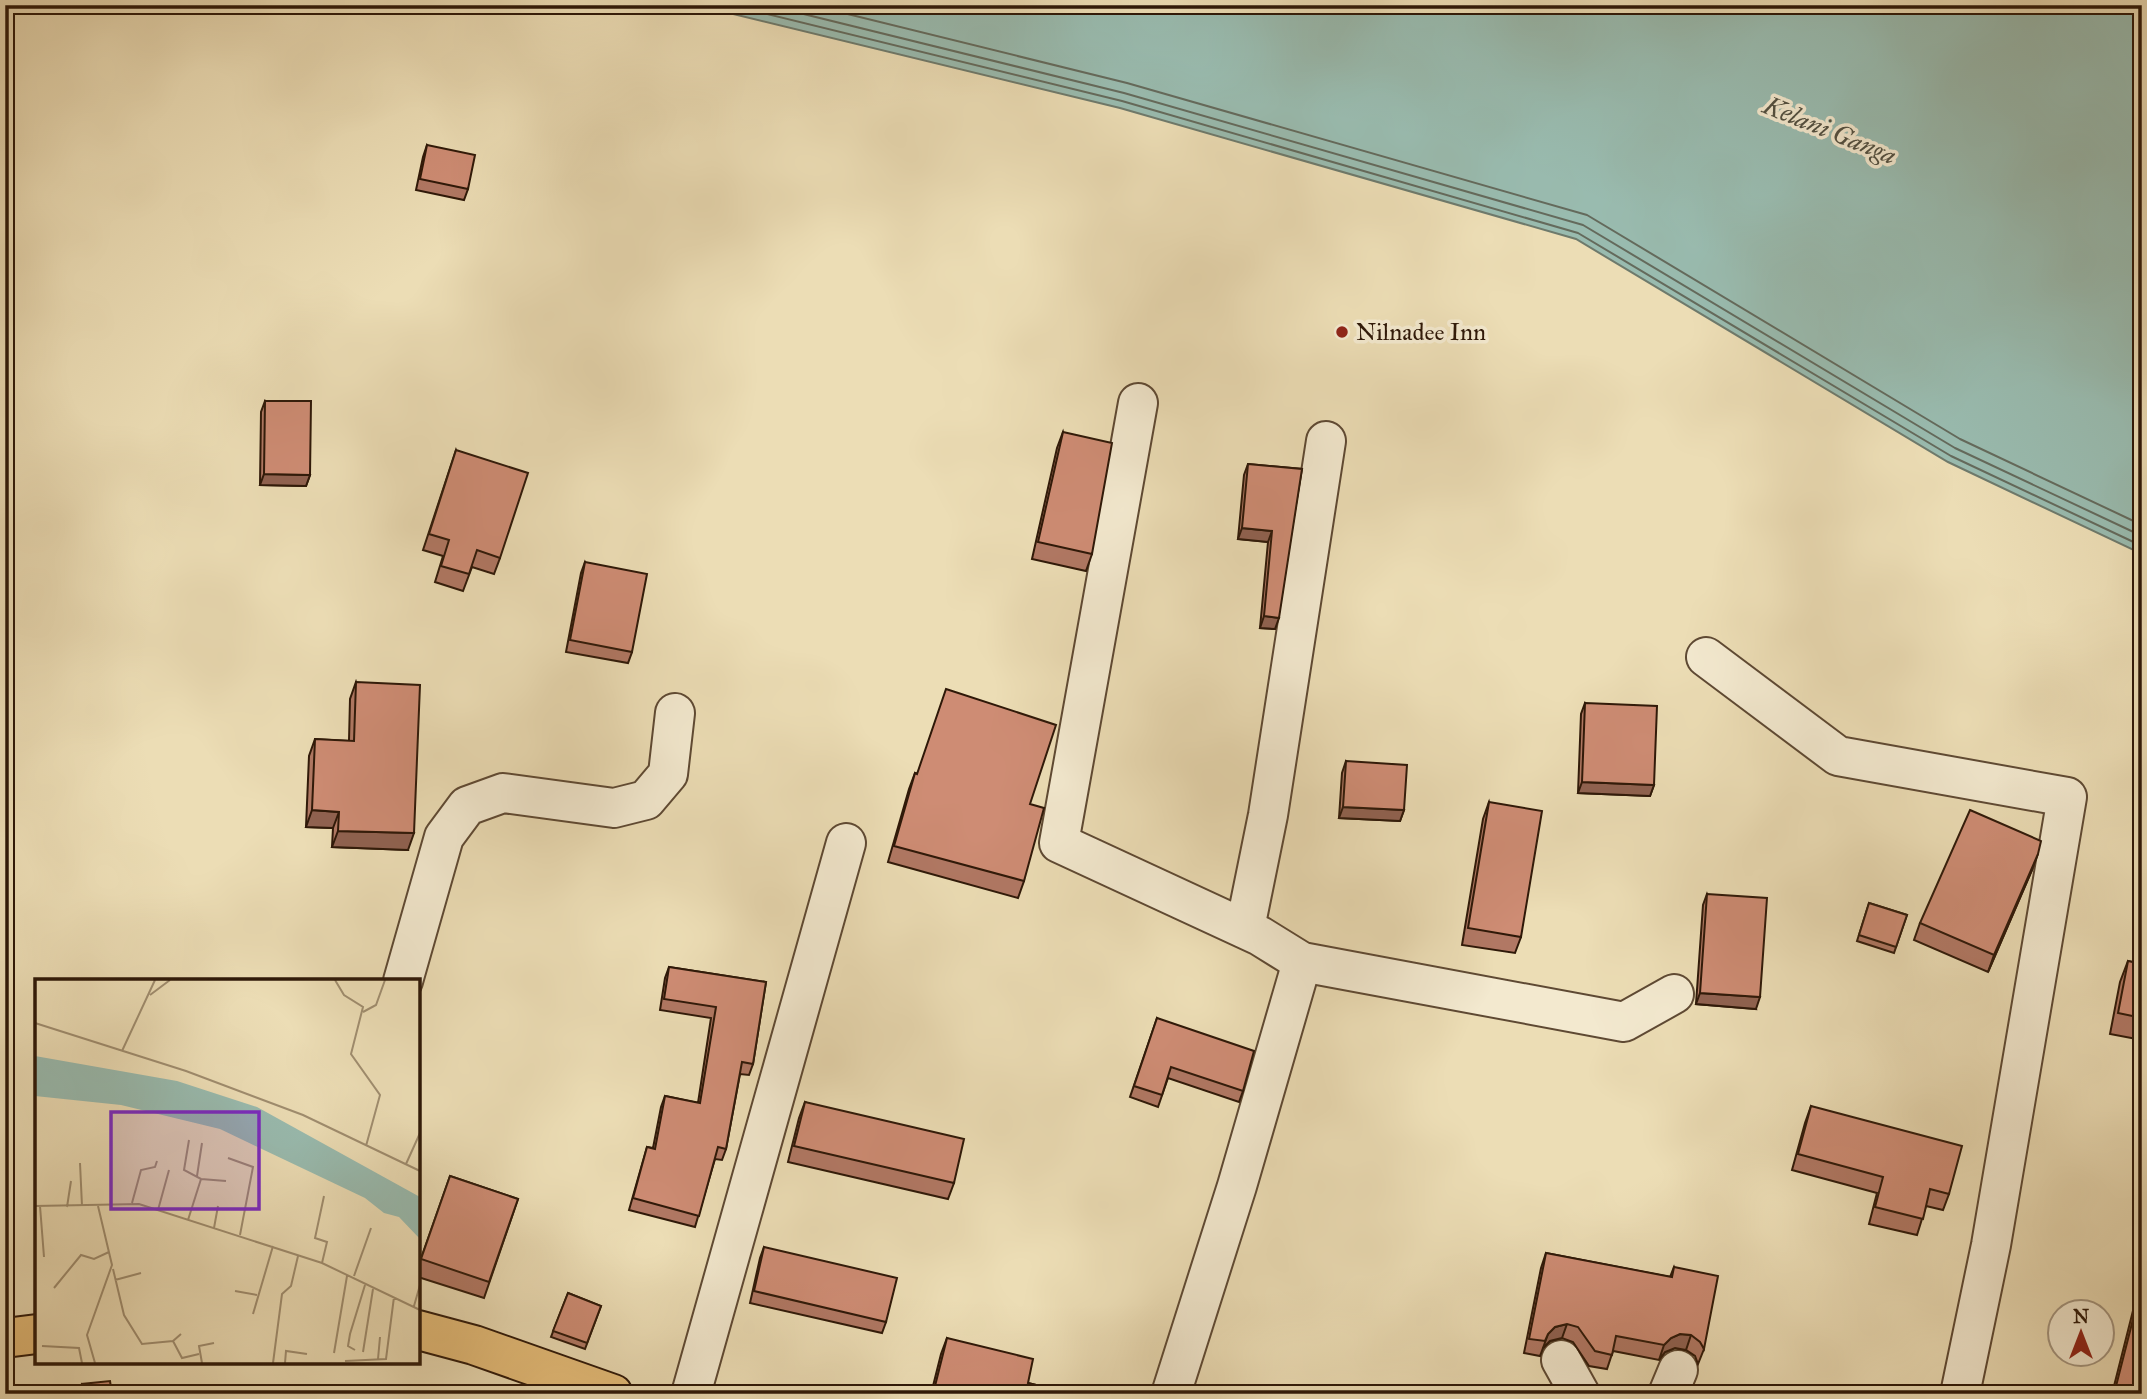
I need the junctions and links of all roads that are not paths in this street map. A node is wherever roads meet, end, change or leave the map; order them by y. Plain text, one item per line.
1 (1138, 403) dead end
2 (1326, 441) dead end
3 (1706, 657) dead end
4 (675, 713) dead end
5 (846, 843) dead end
6 (1245, 929) junction
7 (1302, 962) junction
8 (404, 979) edge
9 (1674, 994) dead end
10 (420, 1331) edge
11 (35, 1334) edge
12 (5, 1338) edge
13 (1561, 1360) dead end
14 (613, 1394) edge
15 (691, 1394) edge
16 (1171, 1394) edge
17 (1580, 1394) edge
18 (1960, 1394) edge

1 - 6 street
2 - 6 street
3 - 18 street
4 - 8 street
5 - 15 street
6 - 7 street
7 - 9 street
7 - 16 street
10 - 14 main road
11 - 12 main road
13 - 17 street

